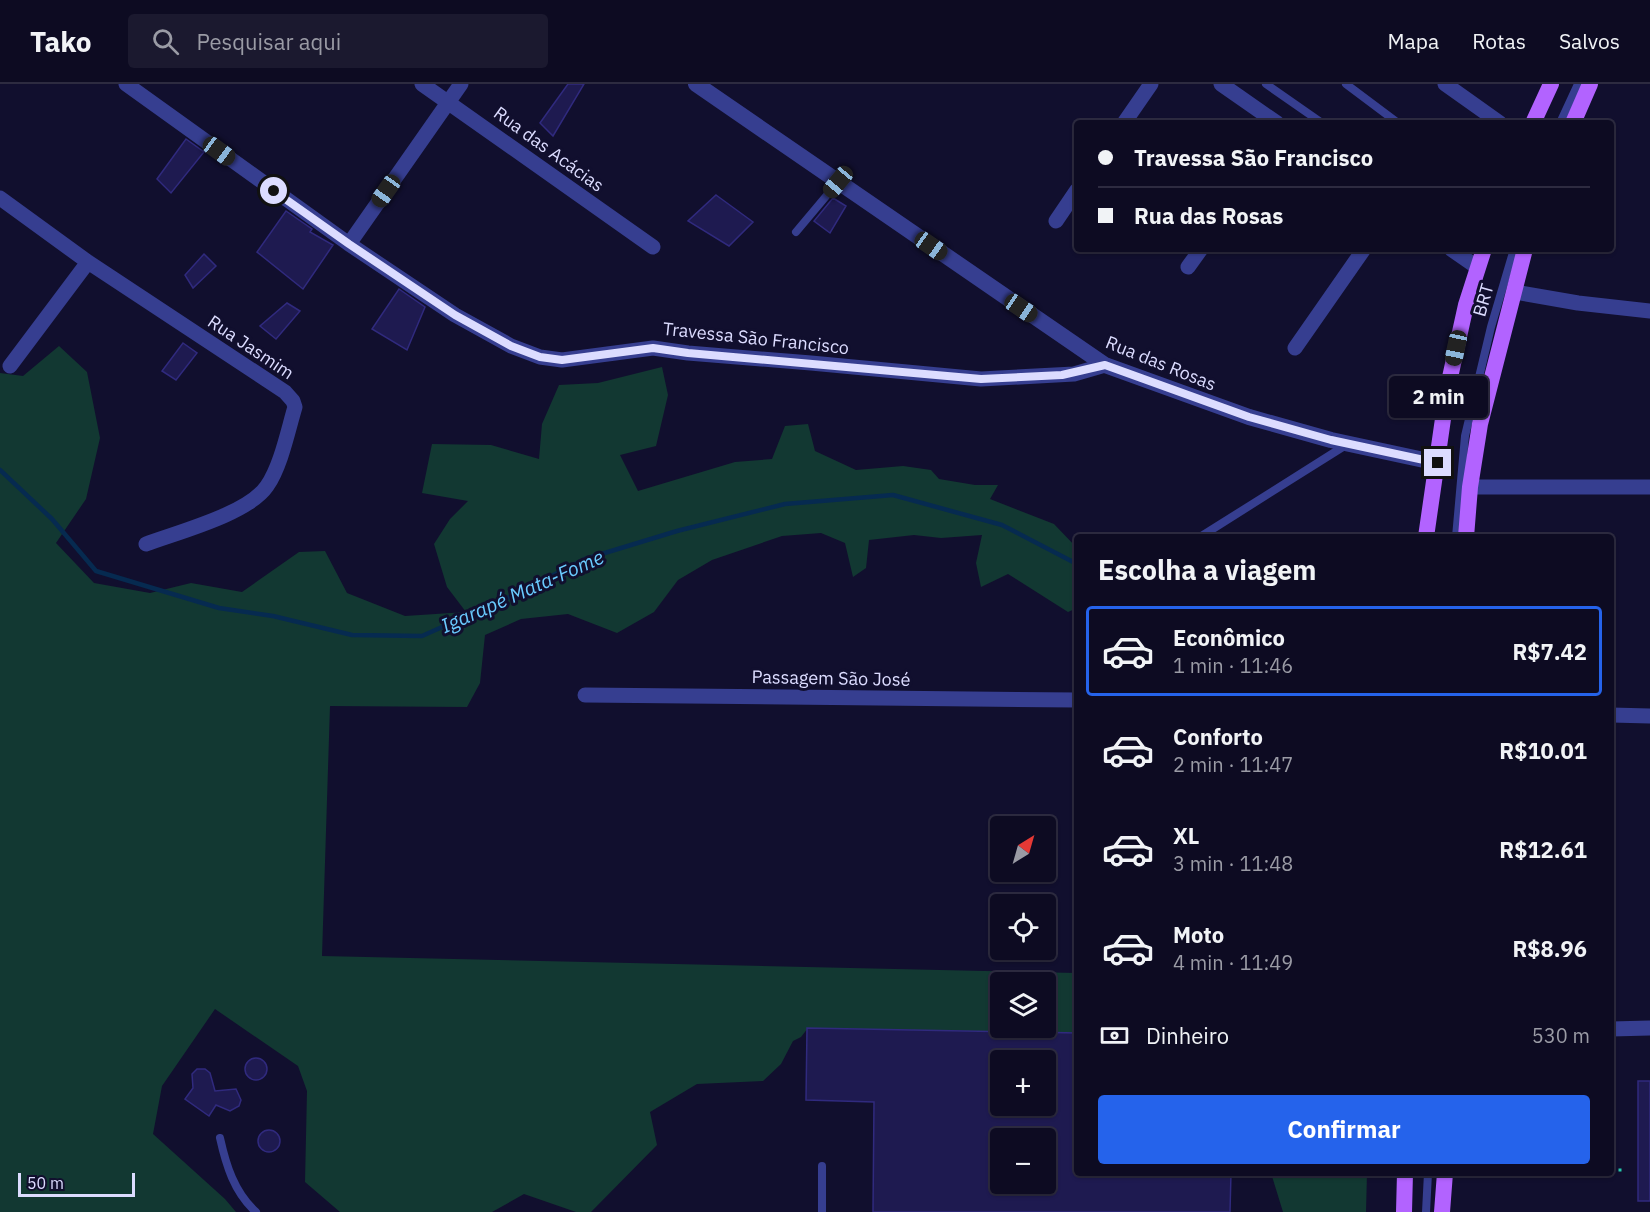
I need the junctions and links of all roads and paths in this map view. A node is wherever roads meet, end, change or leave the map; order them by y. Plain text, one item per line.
1 (126, 84) edge
2 (422, 84) edge
3 (461, 84) edge
4 (696, 84) edge
5 (1151, 84) edge
6 (1221, 84) edge
7 (1266, 84) edge
8 (1346, 84) edge
9 (1445, 84) edge
10 (1551, 84) edge
11 (1578, 84) edge
12 (1590, 84) edge
13 (449, 101) junction
14 (1126, 120) edge
15 (1273, 120) edge
16 (1318, 120) edge
17 (1394, 120) edge
18 (1496, 120) edge
19 (1534, 120) edge
20 (1561, 120) edge
21 (1574, 120) edge
22 (838, 182) junction
23 (1074, 194) edge
24 (0, 198) edge
25 (1056, 221) dead end
26 (796, 232) dead end
27 (349, 244) junction
28 (653, 247) dead end
29 (1199, 252) edge
30 (1362, 252) edge
31 (1455, 252) edge
32 (1483, 252) edge
33 (1513, 252) edge
34 (1524, 252) edge
35 (88, 262) junction
36 (1188, 267) dead end
37 (1477, 267) junction
38 (1515, 292) junction
39 (1650, 311) edge
40 (1295, 348) dead end
41 (1105, 365) junction
42 (10, 366) dead end
43 (1348, 444) junction
44 (1438, 463) junction
45 (1470, 487) junction
46 (1650, 487) edge
47 (1205, 534) edge
48 (1426, 534) edge
49 (1456, 534) edge
50 (1466, 534) edge
51 (146, 544) dead end
52 (585, 695) dead end
53 (1074, 700) edge
54 (1614, 715) edge
55 (1650, 716) edge
56 (1650, 1028) edge
57 (1614, 1029) edge
58 (220, 1137) dead end
59 (822, 1166) dead end
60 (1614, 1170) edge
61 (1624, 1170) dead end
62 (1405, 1176) edge
63 (1428, 1176) edge
64 (1445, 1176) edge
65 (256, 1212) edge
66 (822, 1212) edge
67 (1404, 1212) edge
68 (1426, 1212) edge
69 (1442, 1212) edge

1 - 27 street, Travessa São Francisco
2 - 13 street, Rua das Acácias
3 - 13 street
4 - 22 street, Rua das Rosas
5 - 14 street
6 - 15 street
7 - 16 lane
8 - 17 lane
9 - 18 street
10 - 19 main road
11 - 20 lane
12 - 21 main road
13 - 27 street
13 - 28 street, Rua das Acácias
22 - 26 lane
22 - 41 street, Rua das Rosas
23 - 25 street
24 - 35 street, Rua Jasmim
27 - 41 street, Travessa São Francisco
29 - 36 street
30 - 40 street
31 - 37 street
32 - 37 main road
33 - 49 lane, BRT
34 - 38 main road
35 - 42 street
35 - 51 street, Rua Jasmim
37 - 44 main road
38 - 39 street
38 - 45 main road
41 - 43 street, Rua das Rosas
43 - 44 street, Rua das Rosas
43 - 47 lane
44 - 48 main road
45 - 46 street
45 - 50 main road
52 - 53 street, Passagem São José
54 - 55 street
56 - 57 street
58 - 65 lane
59 - 66 lane
60 - 61 path
62 - 67 main road
63 - 68 lane
64 - 69 main road

